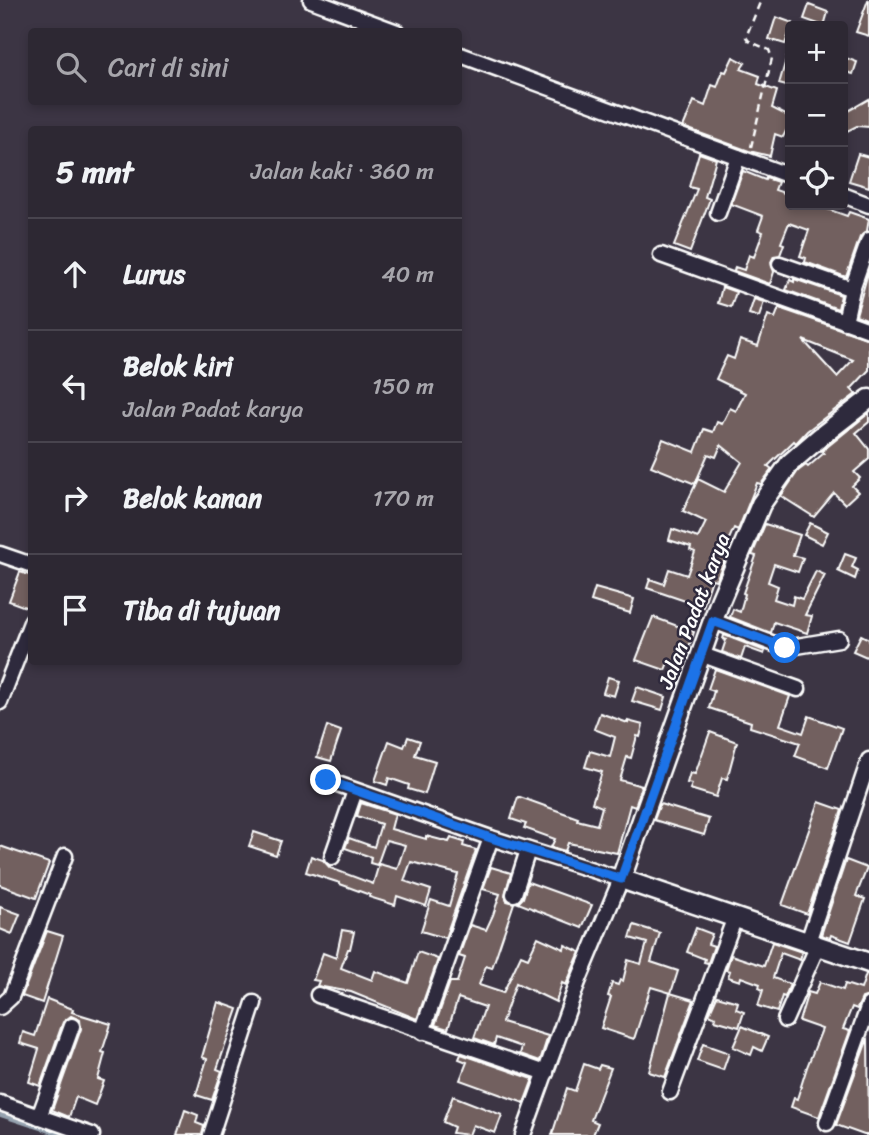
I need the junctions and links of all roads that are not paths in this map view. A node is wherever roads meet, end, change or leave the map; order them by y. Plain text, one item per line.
1 (311, 0) edge
2 (386, 28) edge
3 (462, 55) edge
4 (743, 158) junction
5 (785, 174) edge
6 (848, 197) edge
7 (869, 205) edge
8 (718, 213) dead end
9 (869, 240) edge
10 (661, 255) dead end
11 (780, 264) dead end
12 (852, 289) junction
13 (845, 321) junction
14 (869, 330) edge
15 (869, 399) edge
16 (0, 554) edge
17 (28, 564) edge
18 (713, 621) junction
19 (28, 630) edge
20 (839, 639) dead end
21 (700, 654) junction
22 (798, 689) dead end
23 (0, 702) edge
24 (869, 760) edge
25 (326, 780) dead end
26 (355, 791) junction
27 (491, 838) junction
28 (528, 850) junction
29 (65, 856) dead end
30 (332, 858) dead end
31 (621, 879) junction
32 (514, 894) dead end
33 (736, 918) junction
34 (813, 944) junction
35 (869, 963) edge
36 (318, 995) dead end
37 (254, 1003) dead end
38 (869, 1005) edge
39 (0, 1007) edge
40 (785, 1020) dead end
41 (72, 1026) dead end
42 (422, 1032) junction
43 (546, 1073) junction
44 (670, 1092) dead end
45 (0, 1103) edge
46 (39, 1117) junction
47 (827, 1123) dead end
48 (92, 1135) edge
49 (211, 1135) edge
50 (523, 1135) edge

1 - 2 street
3 - 4 street
4 - 5 street
4 - 8 street
6 - 7 street
9 - 12 street
10 - 13 street
11 - 12 street
12 - 13 street
13 - 14 street
15 - 18 main road, Jalan Padat karya
16 - 17 street
18 - 20 street
18 - 21 main road, Jalan Padat karya
19 - 23 street
21 - 22 street
21 - 31 main road, Jalan Padat karya
24 - 34 street
25 - 26 street
26 - 27 street
26 - 30 street
27 - 28 street
27 - 42 street
28 - 31 street
28 - 32 street
29 - 39 street
31 - 33 main road
31 - 43 street
33 - 34 main road
33 - 44 street
34 - 35 main road
34 - 40 street
36 - 42 street
37 - 49 street
38 - 47 street
41 - 46 street
42 - 43 street
43 - 50 street
45 - 46 street
46 - 48 street

